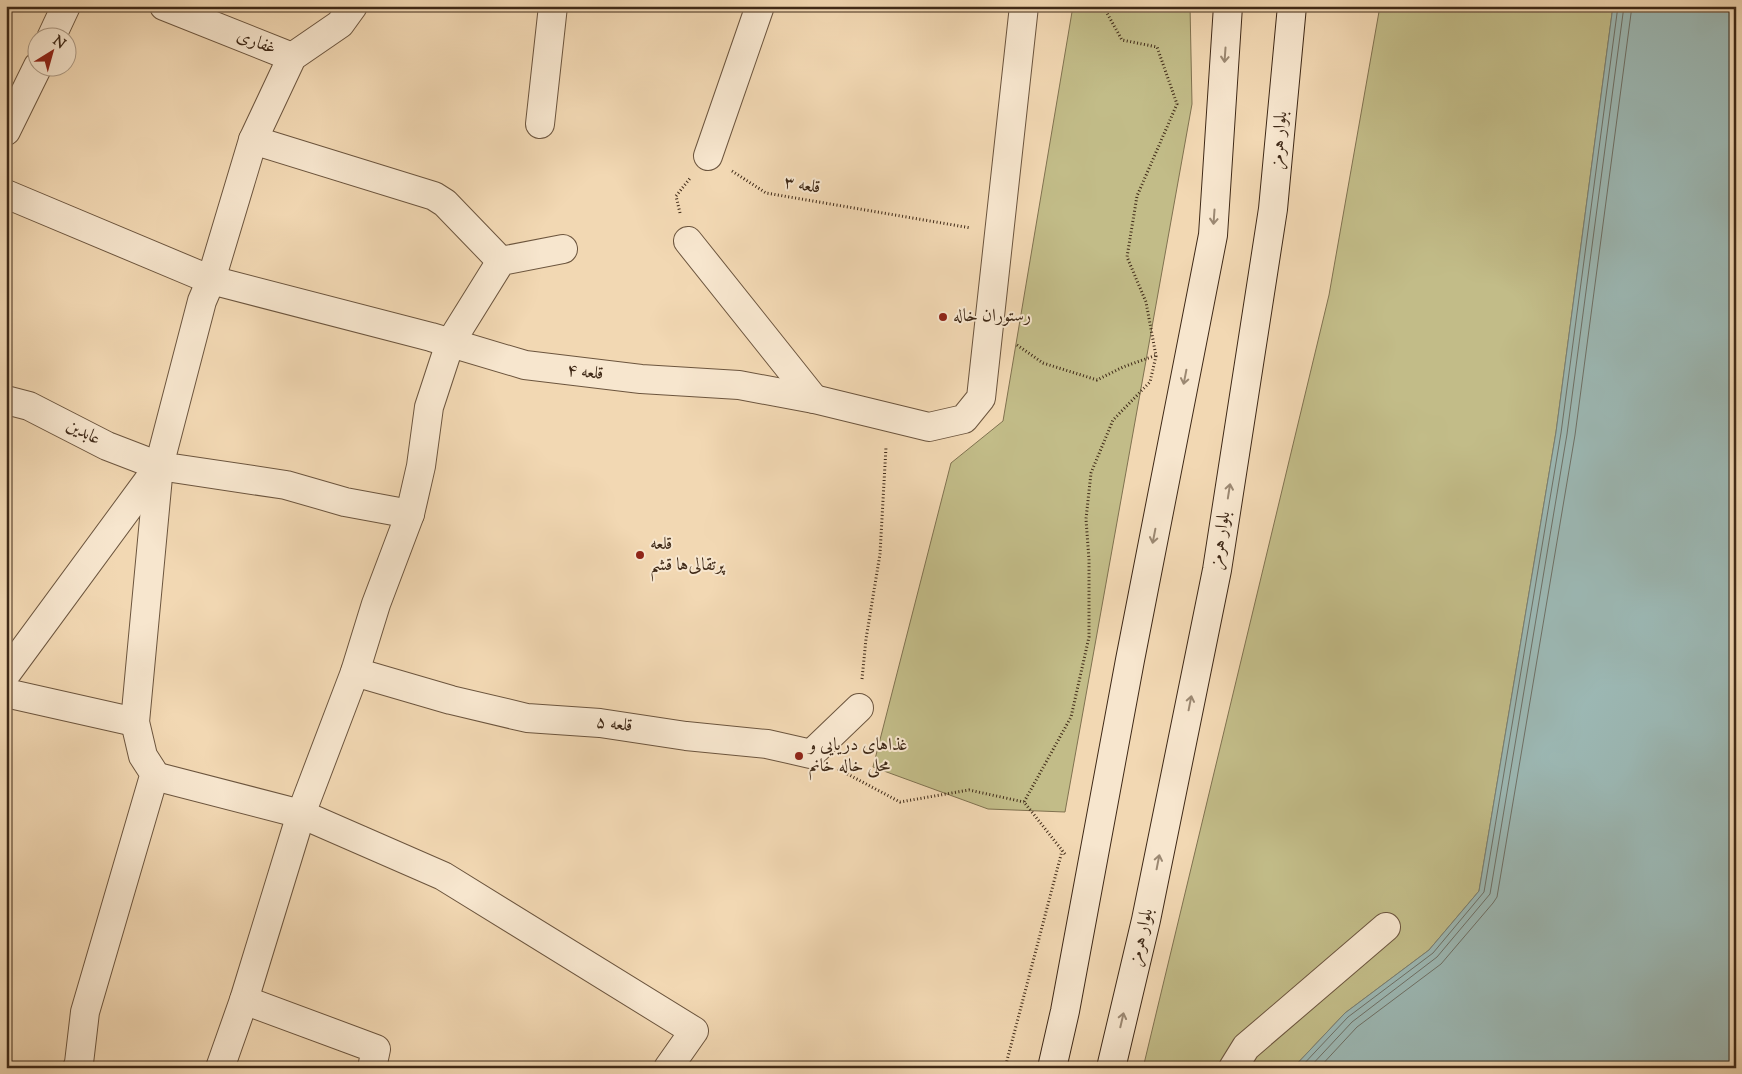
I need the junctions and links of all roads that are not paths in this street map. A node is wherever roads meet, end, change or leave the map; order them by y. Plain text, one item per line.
1 (66, 6) edge
2 (164, 6) edge
3 (353, 6) edge
4 (553, 6) edge
5 (760, 6) edge
6 (1024, 6) edge
7 (1228, 6) edge
8 (1292, 6) edge
9 (56, 28) edge
10 (292, 57) junction
11 (32, 78) edge
12 (540, 124) dead end
13 (6, 131) edge
14 (253, 140) junction
15 (708, 156) road end
16 (6, 194) edge
17 (688, 241) road end
18 (563, 249) dead end
19 (501, 262) junction
20 (211, 280) junction
21 (450, 343) junction
22 (814, 399) junction
23 (6, 400) edge
24 (159, 466) junction
25 (410, 514) junction
26 (356, 672) junction
27 (6, 674) edge
28 (6, 693) edge
29 (859, 708) road end
30 (134, 722) junction
31 (154, 776) junction
32 (301, 814) junction
33 (1386, 927) dead end
34 (244, 1000) junction
35 (77, 1068) edge
36 (220, 1068) edge
37 (372, 1068) edge
38 (668, 1068) edge
39 (1052, 1068) edge
40 (1111, 1068) edge
41 (1233, 1068) edge

1 - 9 street
2 - 10 street, غفاری
3 - 10 street
4 - 12 street
5 - 15 street
6 - 22 street, قلعه ۴
7 -> 39 street
40 -> 8 street, بلوار هرمز
10 - 14 street
11 - 13 street
14 - 19 street
14 - 20 street
16 - 20 street, قلعه ۴
17 - 22 street
18 - 19 street
19 - 21 street
20 - 21 street, قلعه ۴
20 - 24 street
21 - 22 street, قلعه ۴
21 - 25 street
23 - 24 street, عابدین
24 - 25 street, عابدین
24 - 27 street
24 - 30 street
25 - 26 street
26 - 29 street, قلعه ۵
26 - 32 street
28 - 30 street
30 - 31 street
31 - 32 street
31 - 35 street
32 - 34 street
32 - 38 street
33 - 41 street
34 - 36 street
34 - 37 street

